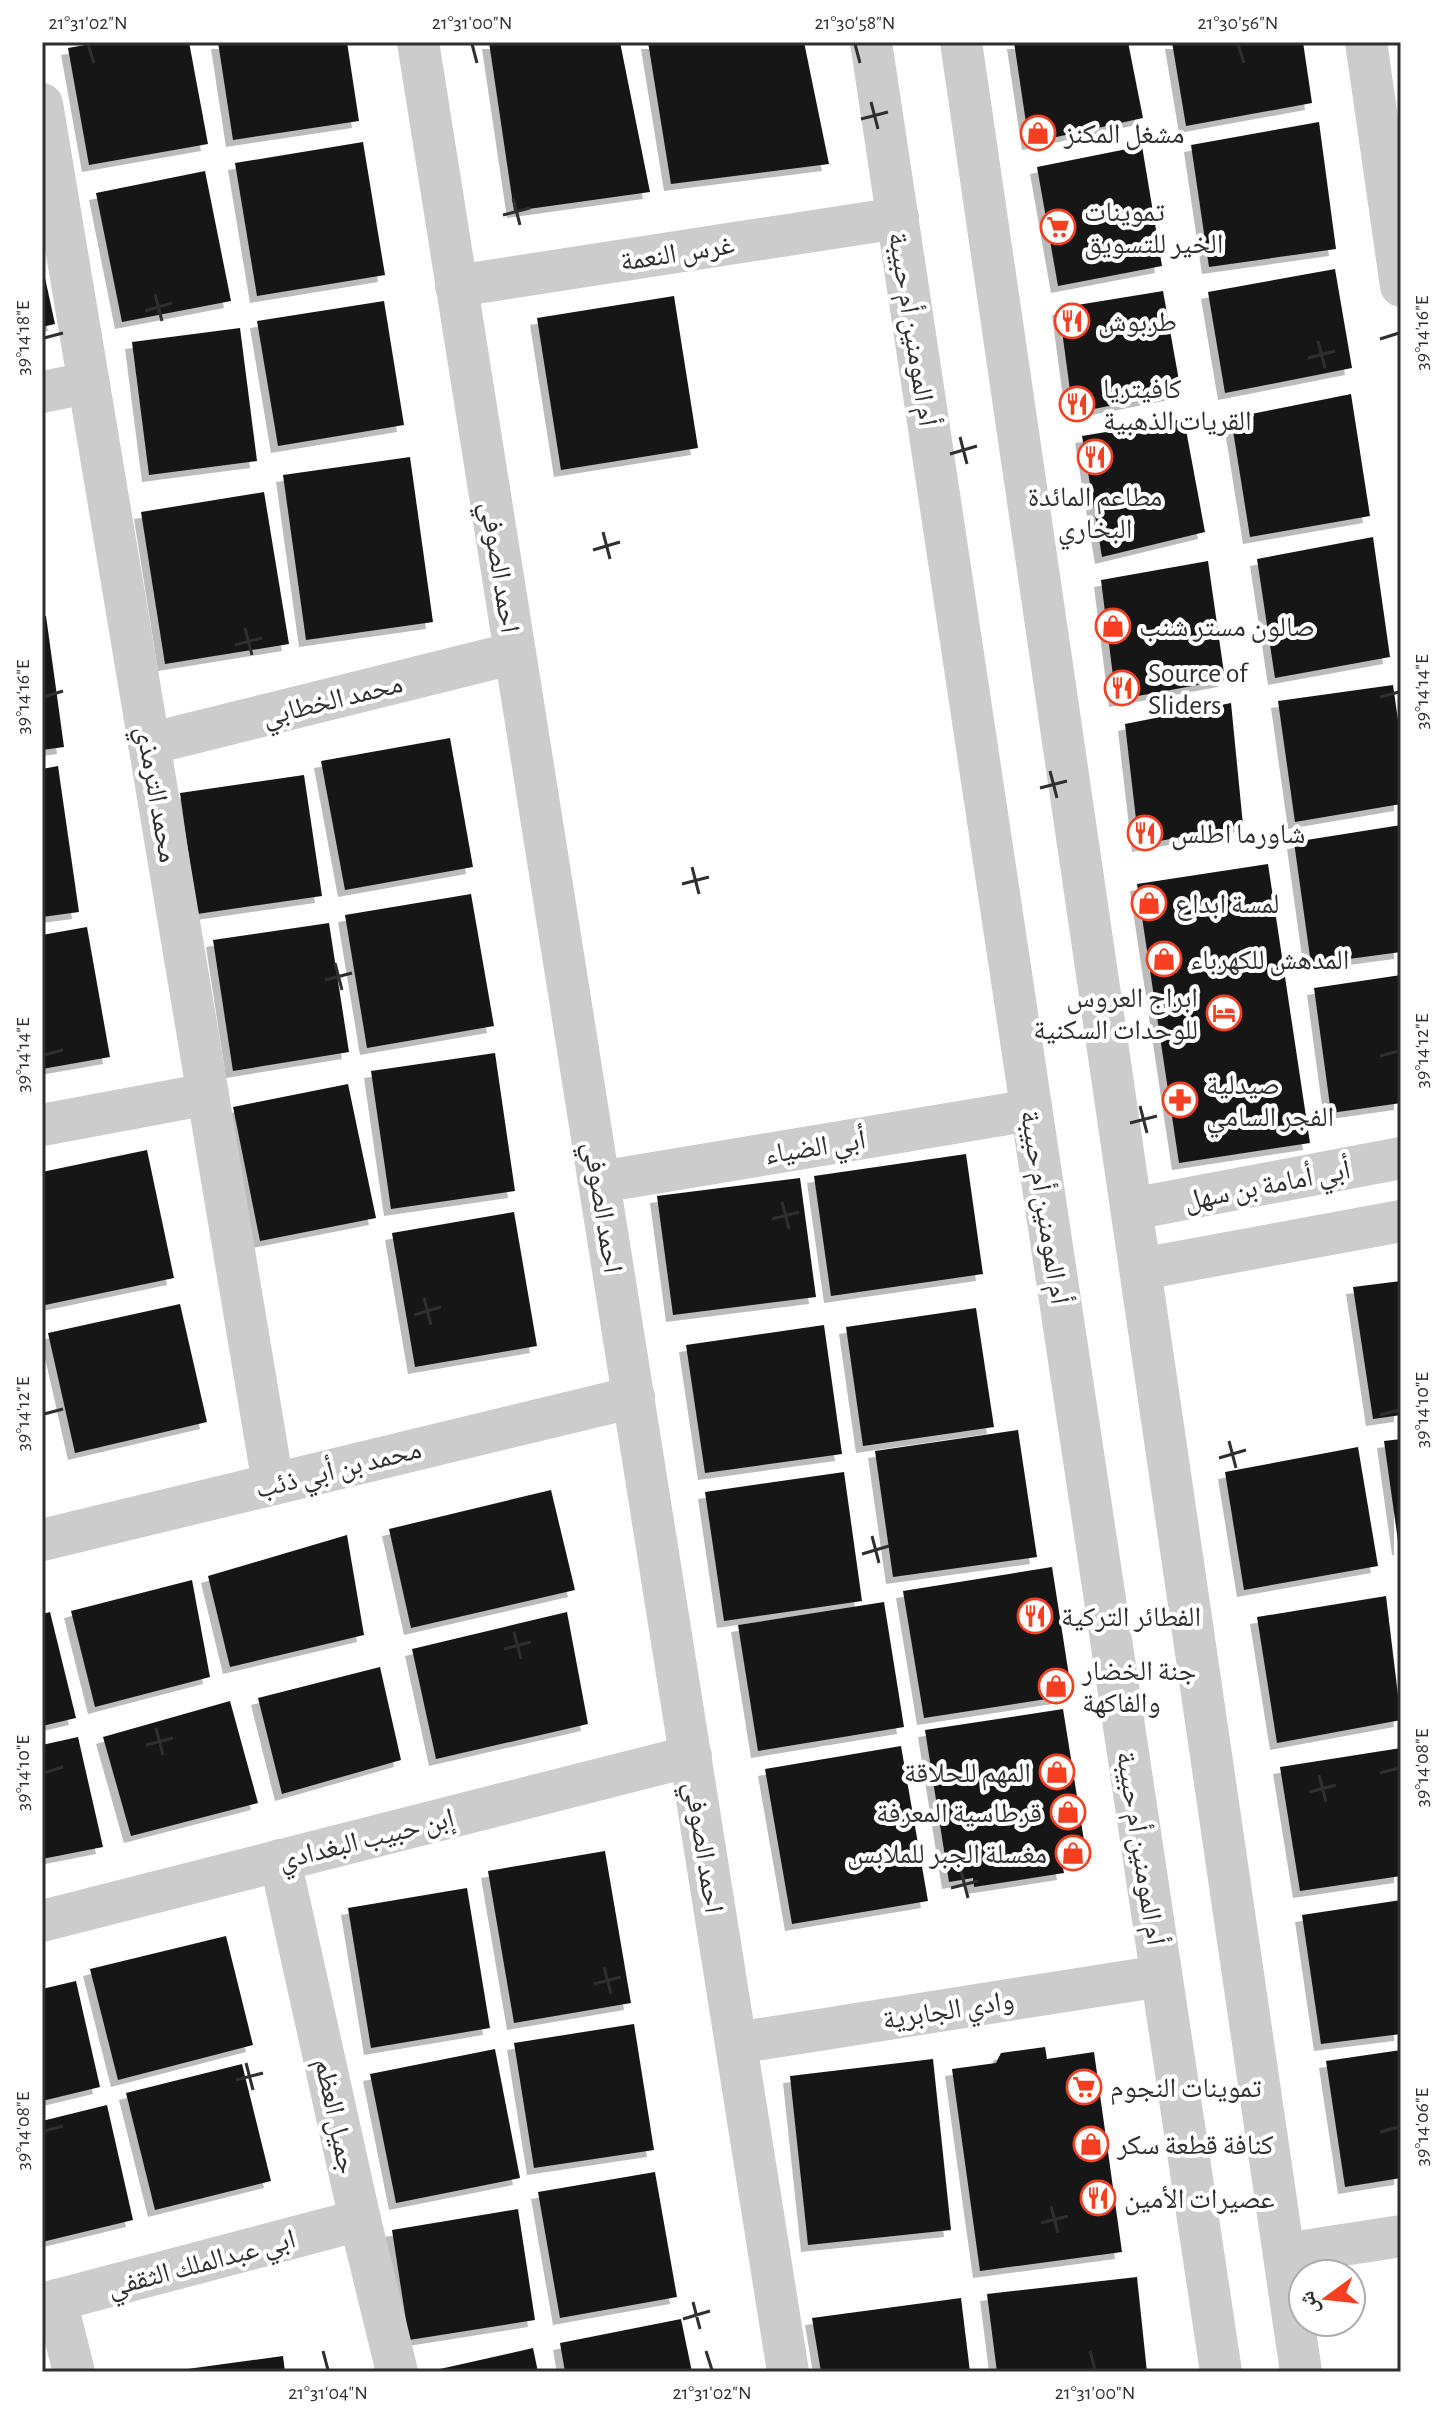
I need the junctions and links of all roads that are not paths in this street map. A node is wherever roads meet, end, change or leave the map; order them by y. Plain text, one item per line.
1 (418, 42) edge
2 (871, 42) edge
3 (961, 42) edge
4 (1366, 42) edge
5 (42, 104) edge
6 (898, 218) junction
7 (456, 286) junction
8 (1401, 286) edge
9 (88, 383) junction
10 (42, 392) edge
11 (515, 653) junction
12 (149, 744) junction
13 (208, 1094) junction
14 (1031, 1110) junction
15 (42, 1125) edge
16 (1401, 1158) edge
17 (600, 1182) junction
18 (1132, 1209) junction
19 (1401, 1221) edge
20 (1141, 1269) junction
21 (634, 1397) junction
22 (273, 1484) junction
23 (42, 1540) edge
24 (691, 1756) junction
25 (280, 1860) junction
26 (42, 1921) edge
27 (1161, 1976) junction
28 (736, 2043) junction
29 (360, 2220) junction
30 (1401, 2236) edge
31 (1285, 2254) junction
32 (49, 2302) edge
33 (74, 2372) edge
34 (397, 2372) edge
35 (788, 2372) edge
36 (1221, 2372) edge
37 (1301, 2372) edge

1 - 7 street, احمد الصوفي
2 - 6 street, أم المومنين أم حبيبة
3 - 18 street
4 - 8 street
5 - 9 street, محمد الترمذي
6 - 7 street, غرس النعمة
6 - 14 street, أم المومنين أم حبيبة
7 - 11 street, احمد الصوفي
9 - 10 street
9 - 12 street, محمد الترمذي
11 - 12 street, محمد الخطابي
11 - 17 street, احمد الصوفي
12 - 13 street, محمد الترمذي
13 - 15 street
13 - 22 street, محمد الترمذي
14 - 17 street, أبي الضياء
14 - 27 street, أم المومنين أم حبيبة
16 - 18 street, أبي أمامة بن سهل
17 - 21 street, احمد الصوفي
18 - 20 street
19 - 20 street
20 - 31 street
21 - 22 street, محمد بن أبي ذئب
21 - 24 street, احمد الصوفي
22 - 23 street, محمد بن أبي ذئب
24 - 25 street, إبن حبيب البغدادي
24 - 28 street, احمد الصوفي
25 - 26 street, إبن حبيب البغدادي
25 - 29 street, جميل العظم
27 - 28 street, وادي الجابرية
27 - 36 street, أم المومنين أم حبيبة
28 - 35 street, احمد الصوفي
29 - 32 street, ابي عبدالملك الثقفي
29 - 34 street, جميل العظم
30 - 31 street
31 - 37 street
32 - 33 street

